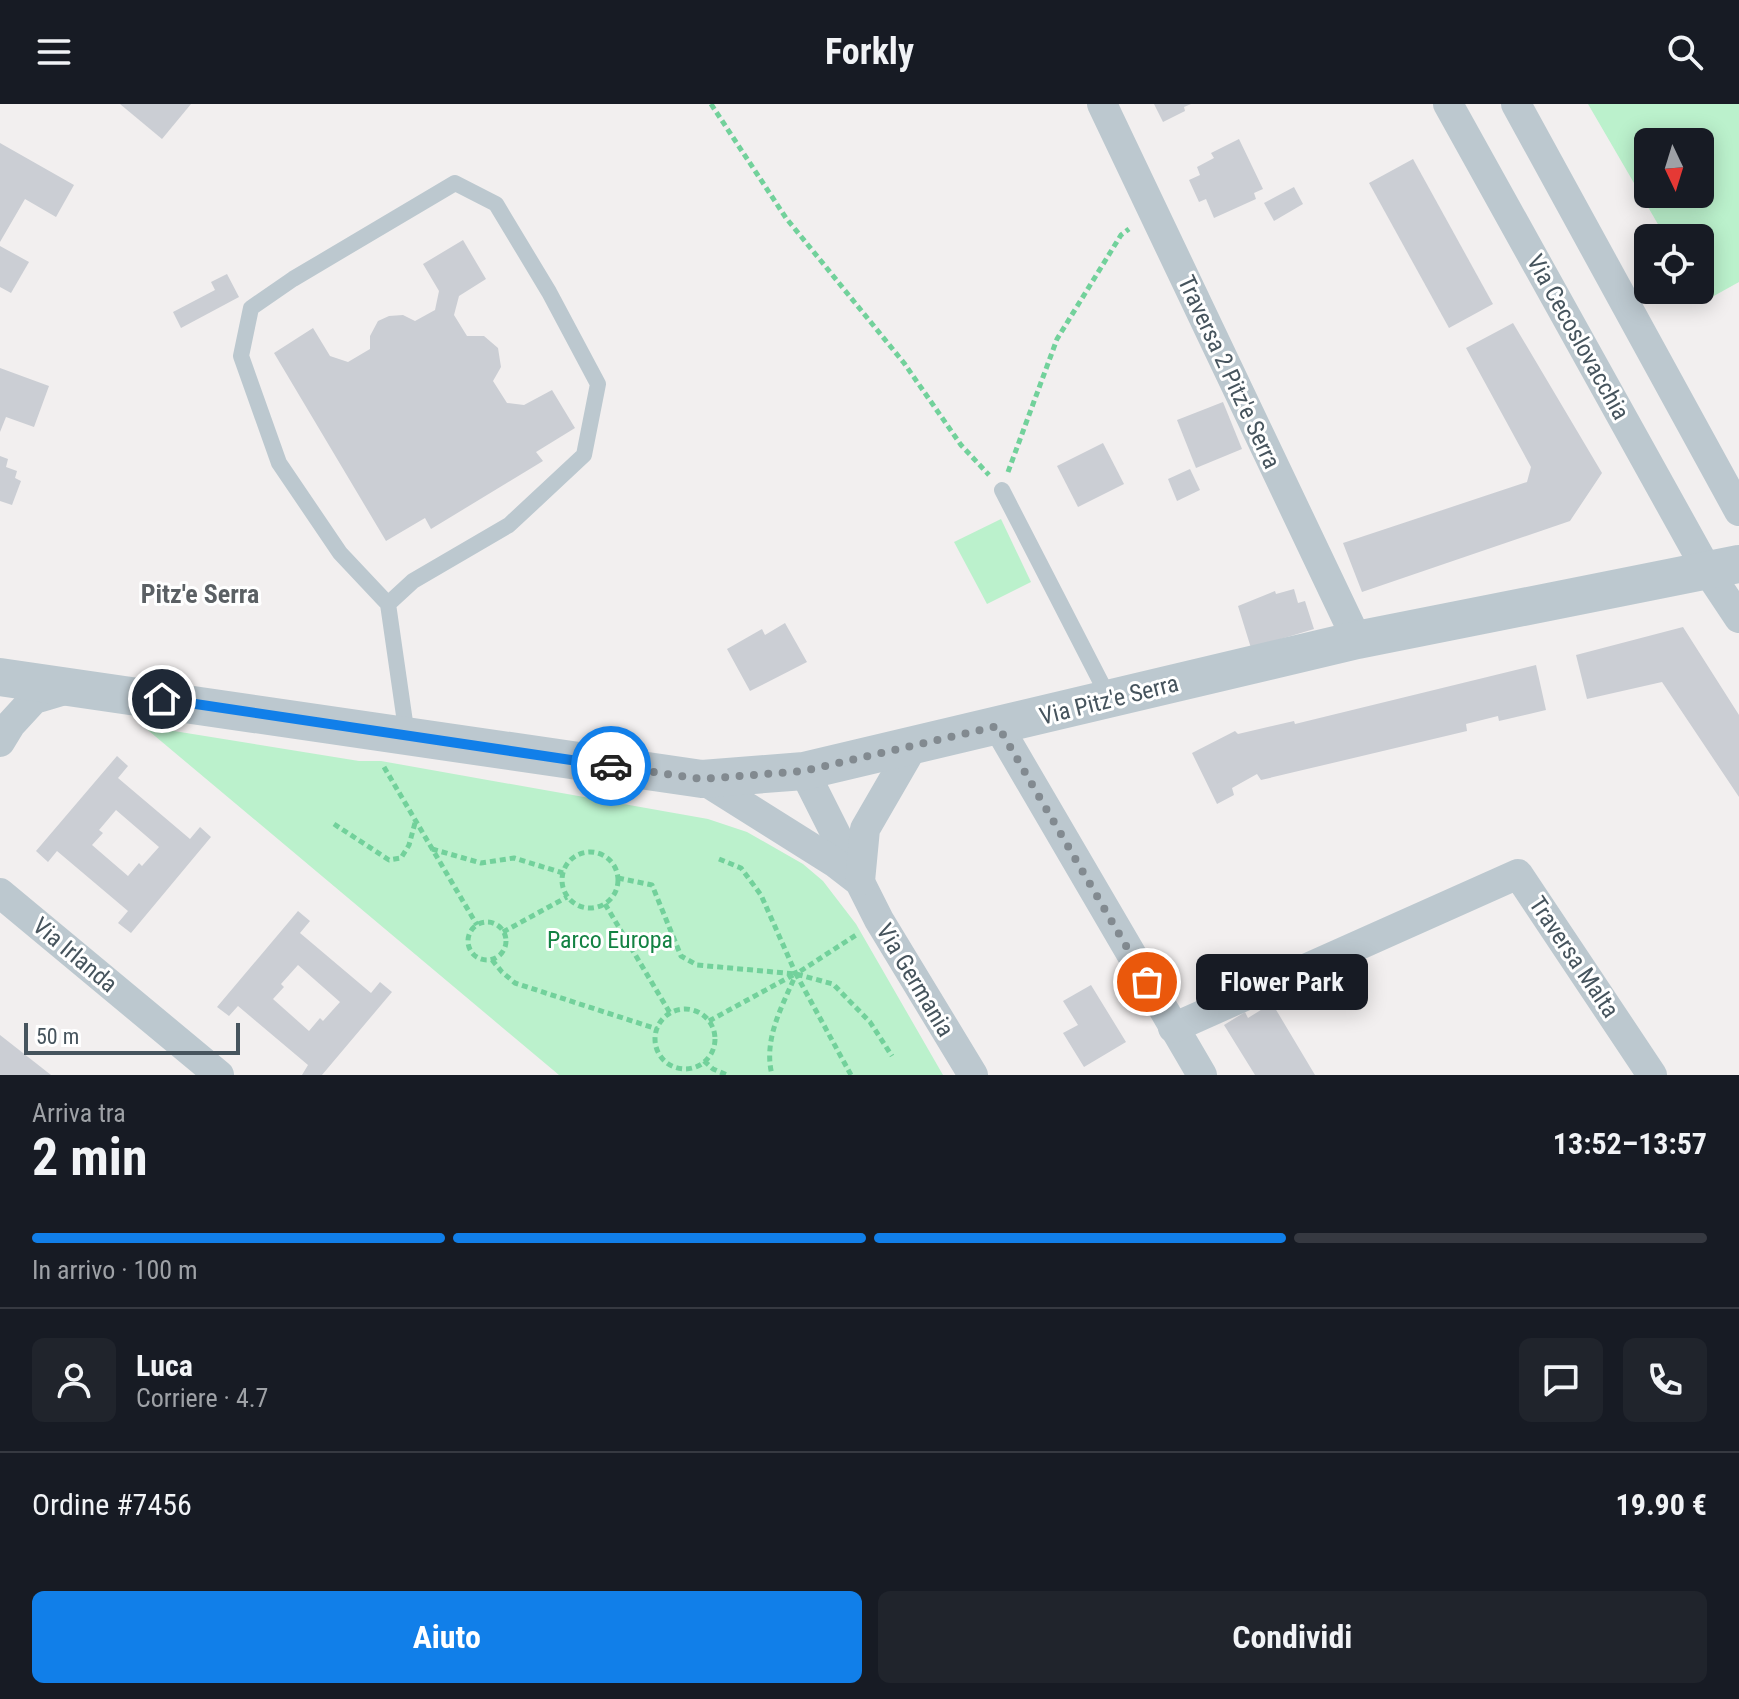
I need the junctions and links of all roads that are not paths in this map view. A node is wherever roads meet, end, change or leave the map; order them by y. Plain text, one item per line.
1 (1102, 104) edge
2 (1448, 104) edge
3 (1516, 104) edge
4 (1002, 490) road end
5 (1739, 511) edge
6 (1723, 567) edge
7 (388, 604) junction
8 (1739, 618) edge
9 (1357, 640) junction
10 (0, 677) edge
11 (74, 687) junction
12 (1110, 700) junction
13 (998, 726) junction
14 (402, 735) junction
15 (0, 742) edge
16 (913, 746) junction
17 (804, 771) junction
18 (702, 779) junction
19 (860, 883) junction
20 (2, 892) edge
21 (1173, 1028) junction
22 (219, 1075) edge
23 (973, 1075) edge
24 (1202, 1075) edge
25 (1652, 1075) edge

1 - 9 street, Traversa 2 Pitz'e Serra
2 - 6 street, Via Cecoslovacchia
3 - 5 street
4 - 12 lane
6 - 8 street, Via Cecoslovacchia
6 - 9 street, Via Pitz'e Serra
7 - 7 lane
7 - 14 lane
9 - 12 street, Via Pitz'e Serra
10 - 11 street, Via Pitz'e Serra
11 - 14 street, Via Pitz'e Serra
11 - 15 street
12 - 13 street, Via Pitz'e Serra
13 - 16 street, Via Pitz'e Serra
13 - 21 street
14 - 18 street, Via Pitz'e Serra
16 - 17 street, Via Pitz'e Serra
16 - 19 street
17 - 18 street, Via Pitz'e Serra
17 - 19 street, Via Germania
18 - 19 street, Via Germania
19 - 23 street, Via Germania
20 - 22 street, Via Irlanda
21 - 24 street
21 - 25 street, Traversa Malta

